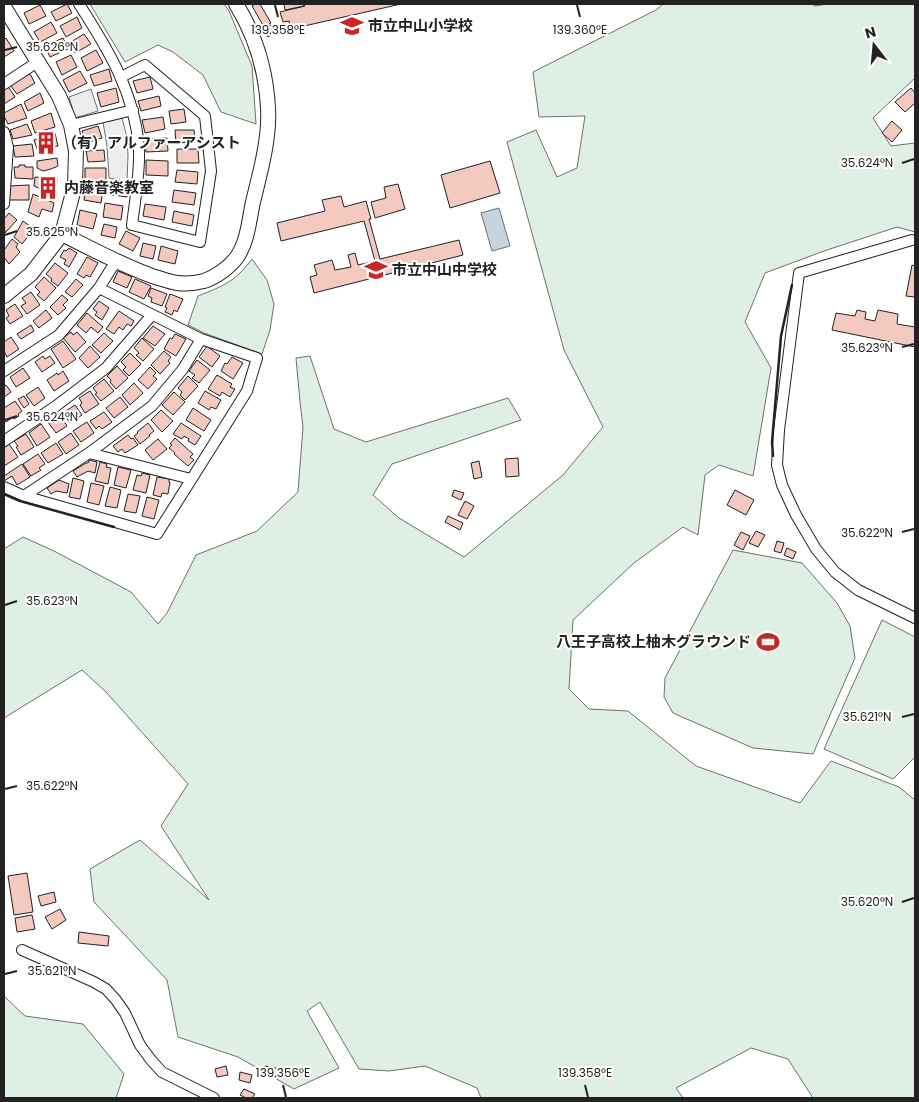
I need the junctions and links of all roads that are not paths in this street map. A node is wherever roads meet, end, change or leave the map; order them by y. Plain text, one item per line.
1 (79, 4) edge
2 (236, 4) edge
3 (4, 6) edge
4 (39, 62) junction
5 (121, 77) junction
6 (4, 84) edge
7 (133, 110) junction
8 (71, 125) junction
9 (4, 132) edge
10 (6, 148) edge
11 (4, 204) edge
12 (62, 234) junction
13 (912, 240) dead end
14 (116, 261) junction
15 (99, 288) junction
16 (4, 296) edge
17 (152, 315) junction
18 (201, 339) junction
19 (4, 371) edge
20 (4, 441) edge
21 (89, 453) junction
22 (190, 479) junction
23 (4, 487) edge
24 (24, 496) junction
25 (915, 618) edge
26 (22, 950) dead end
27 (214, 1098) edge

1 - 5 street
2 - 14 street
3 - 4 street
4 - 6 street
4 - 8 street
5 - 7 street
5 - 7 street
7 - 8 street
8 - 12 street
9 - 10 street
10 - 11 street
12 - 14 street
12 - 16 street
13 - 25 street
14 - 15 street
15 - 17 street
15 - 19 street
17 - 18 street
17 - 20 street
18 - 21 street
18 - 22 street
21 - 22 street
21 - 24 street
22 - 24 street
23 - 24 street
26 - 27 street

